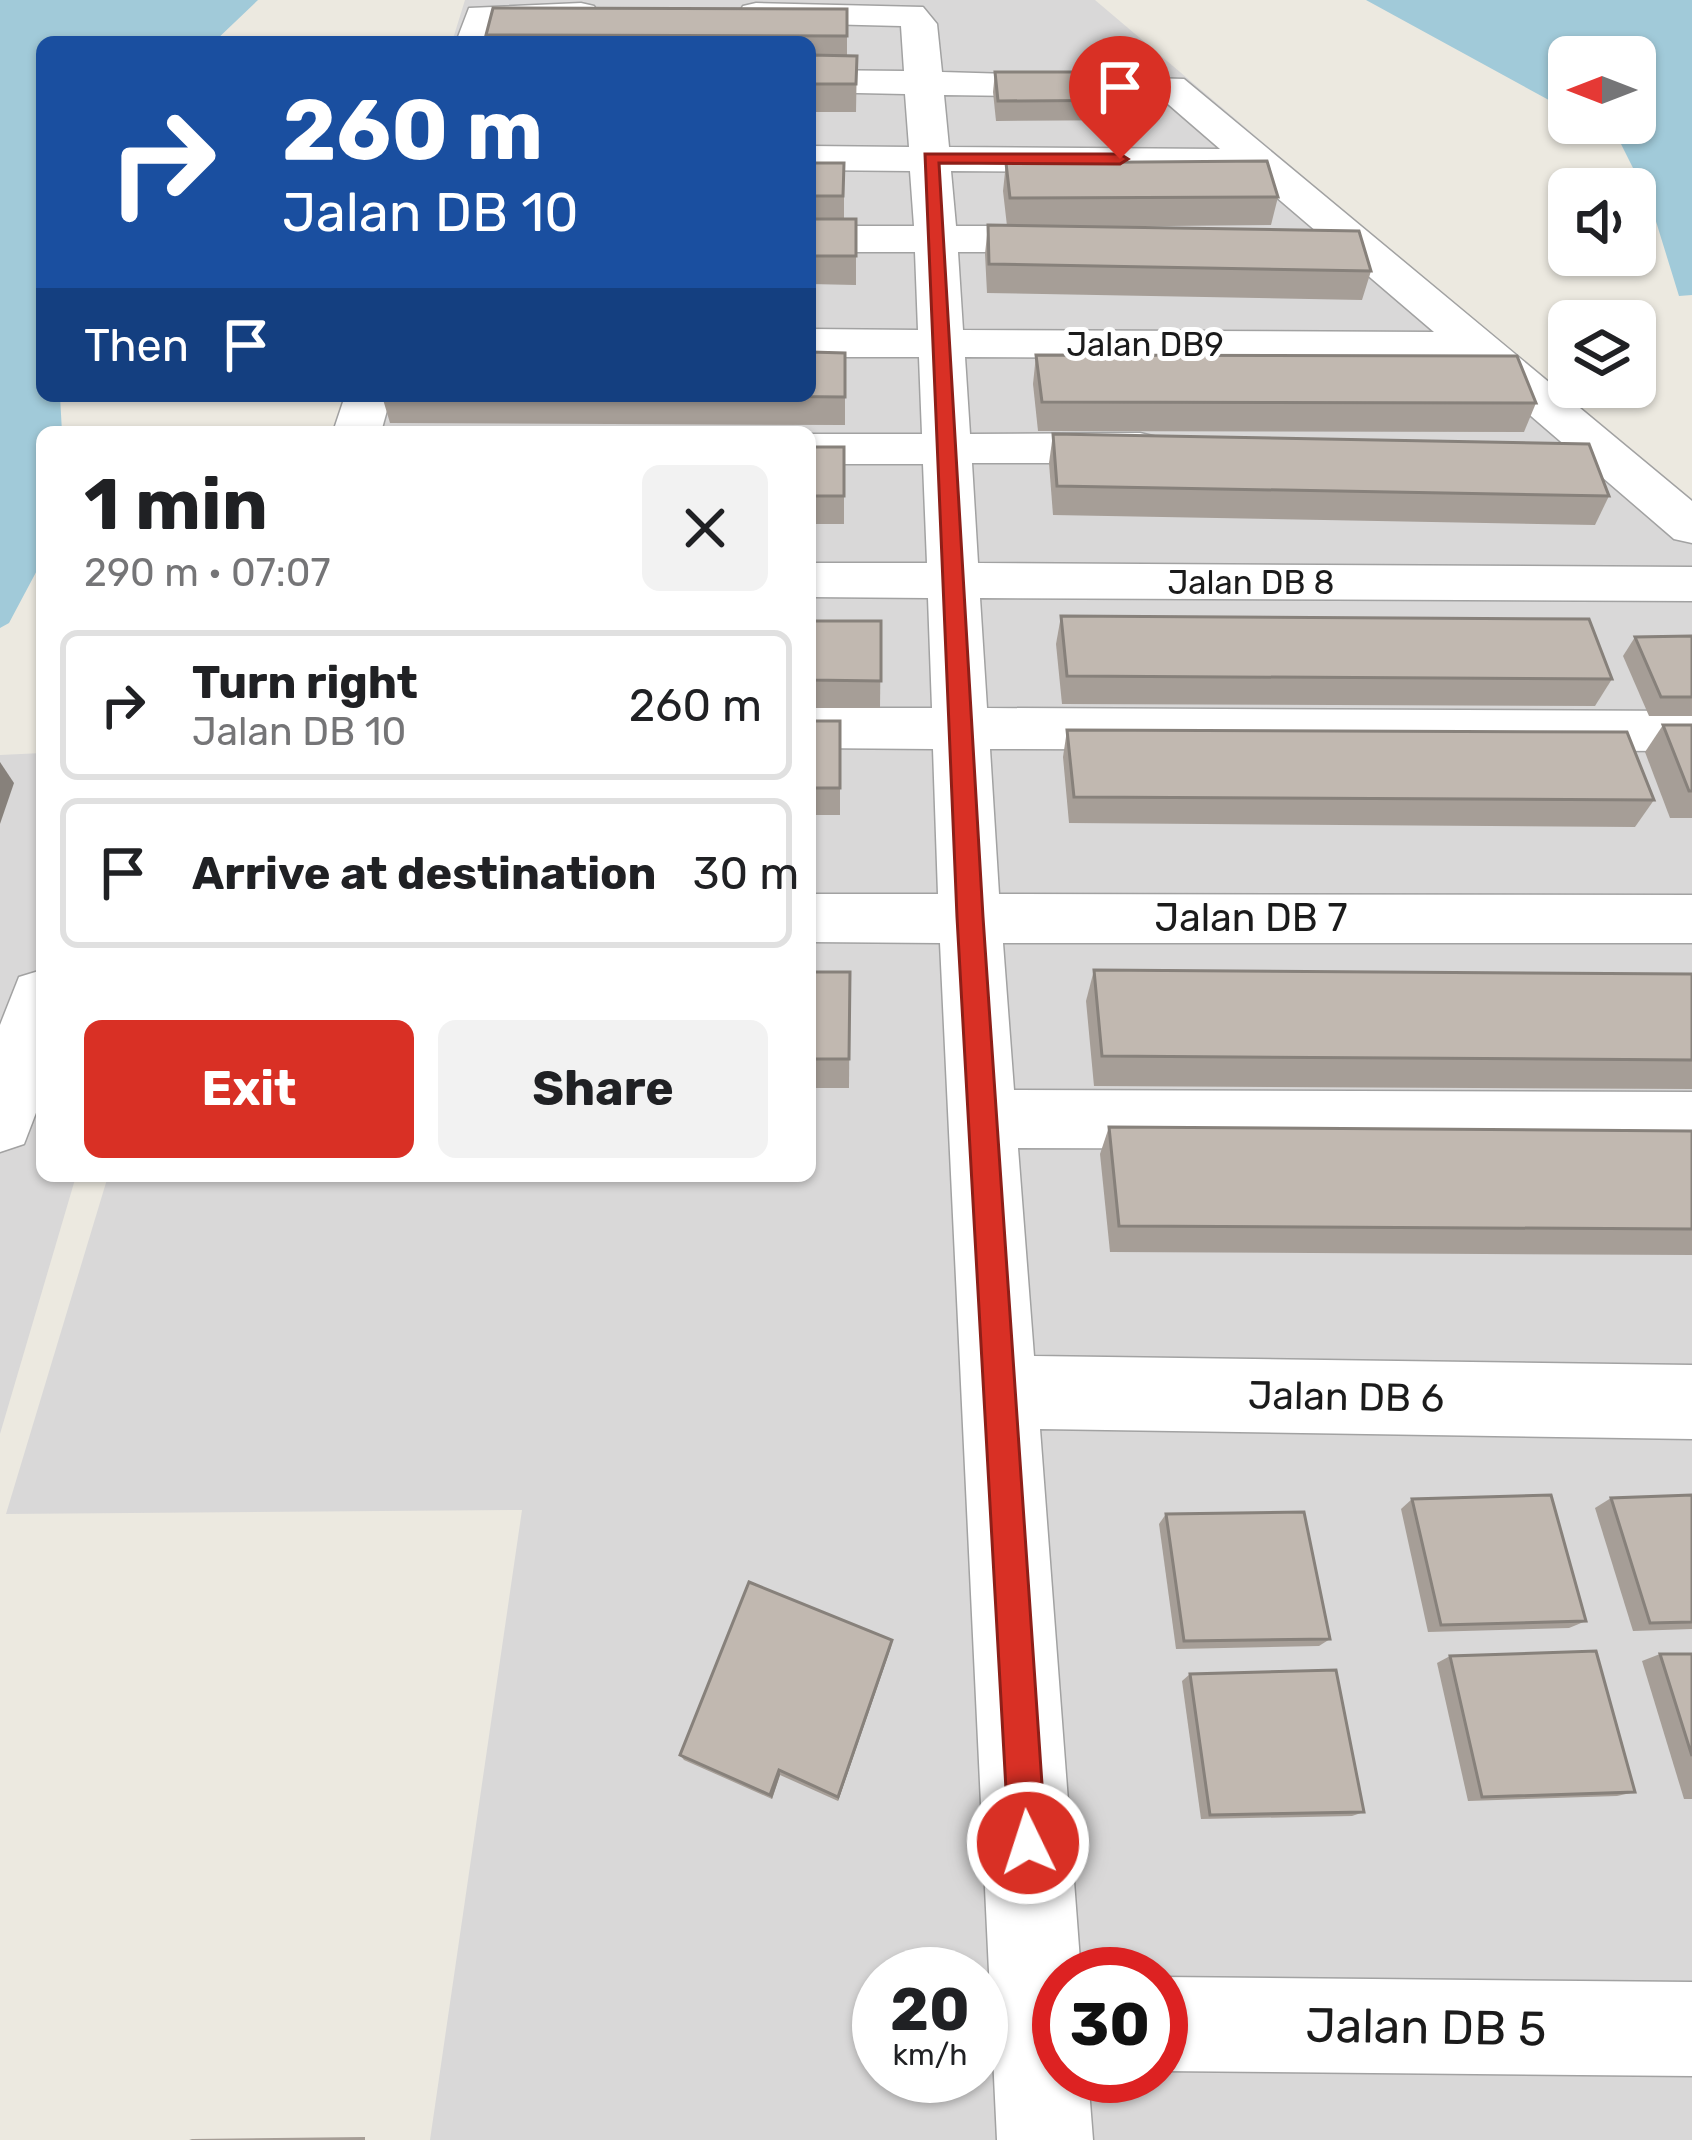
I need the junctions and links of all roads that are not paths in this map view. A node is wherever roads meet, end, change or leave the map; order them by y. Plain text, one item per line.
1 (608, 14) edge
2 (724, 14) edge
3 (483, 28) edge
4 (816, 80) edge
5 (924, 82) junction
6 (816, 158) edge
7 (931, 158) junction
8 (1261, 161) junction
9 (816, 239) edge
10 (936, 239) junction
11 (1122, 240) edge
12 (1286, 240) edge
13 (1355, 240) junction
14 (816, 343) edge
15 (941, 343) junction
16 (1480, 346) junction
17 (816, 448) edge
18 (948, 448) junction
19 (1180, 448) edge
20 (1530, 448) edge
21 (1600, 448) junction
22 (1692, 527) edge
23 (816, 580) edge
24 (956, 581) junction
25 (1692, 584) edge
26 (816, 728) edge
27 (962, 728) junction
28 (1692, 731) edge
29 (970, 917) junction
30 (816, 918) edge
31 (1692, 919) edge
32 (36, 1014) edge
33 (983, 1119) junction
34 (1692, 1121) edge
35 (0, 1123) edge
36 (1000, 1392) junction
37 (1692, 1402) edge
38 (1043, 1947) edge
39 (1188, 2024) edge
40 (1692, 2029) edge
41 (1046, 2103) edge
42 (1045, 2140) edge

1 - 3 street
2 - 5 street
4 - 5 street
5 - 7 street
5 - 8 street
6 - 7 street
7 - 8 street
7 - 10 street
8 - 13 street
9 - 10 street
10 - 11 street
10 - 15 street
12 - 13 street
13 - 16 street
14 - 15 street, Jalan DB9
15 - 16 street, Jalan DB9
15 - 18 street
16 - 21 street
17 - 18 street
18 - 19 street
18 - 24 street
20 - 21 street
21 - 22 street
23 - 24 street, Jalan DB 8
24 - 25 street, Jalan DB 8
24 - 27 street
26 - 27 street
27 - 28 street
27 - 29 street
29 - 30 street, Jalan DB 7
29 - 31 street, Jalan DB 7
29 - 33 street
32 - 35 street
33 - 34 street
33 - 36 street
36 - 37 street, Jalan DB 6
36 - 38 street
39 - 40 street, Jalan DB 5
41 - 42 street

